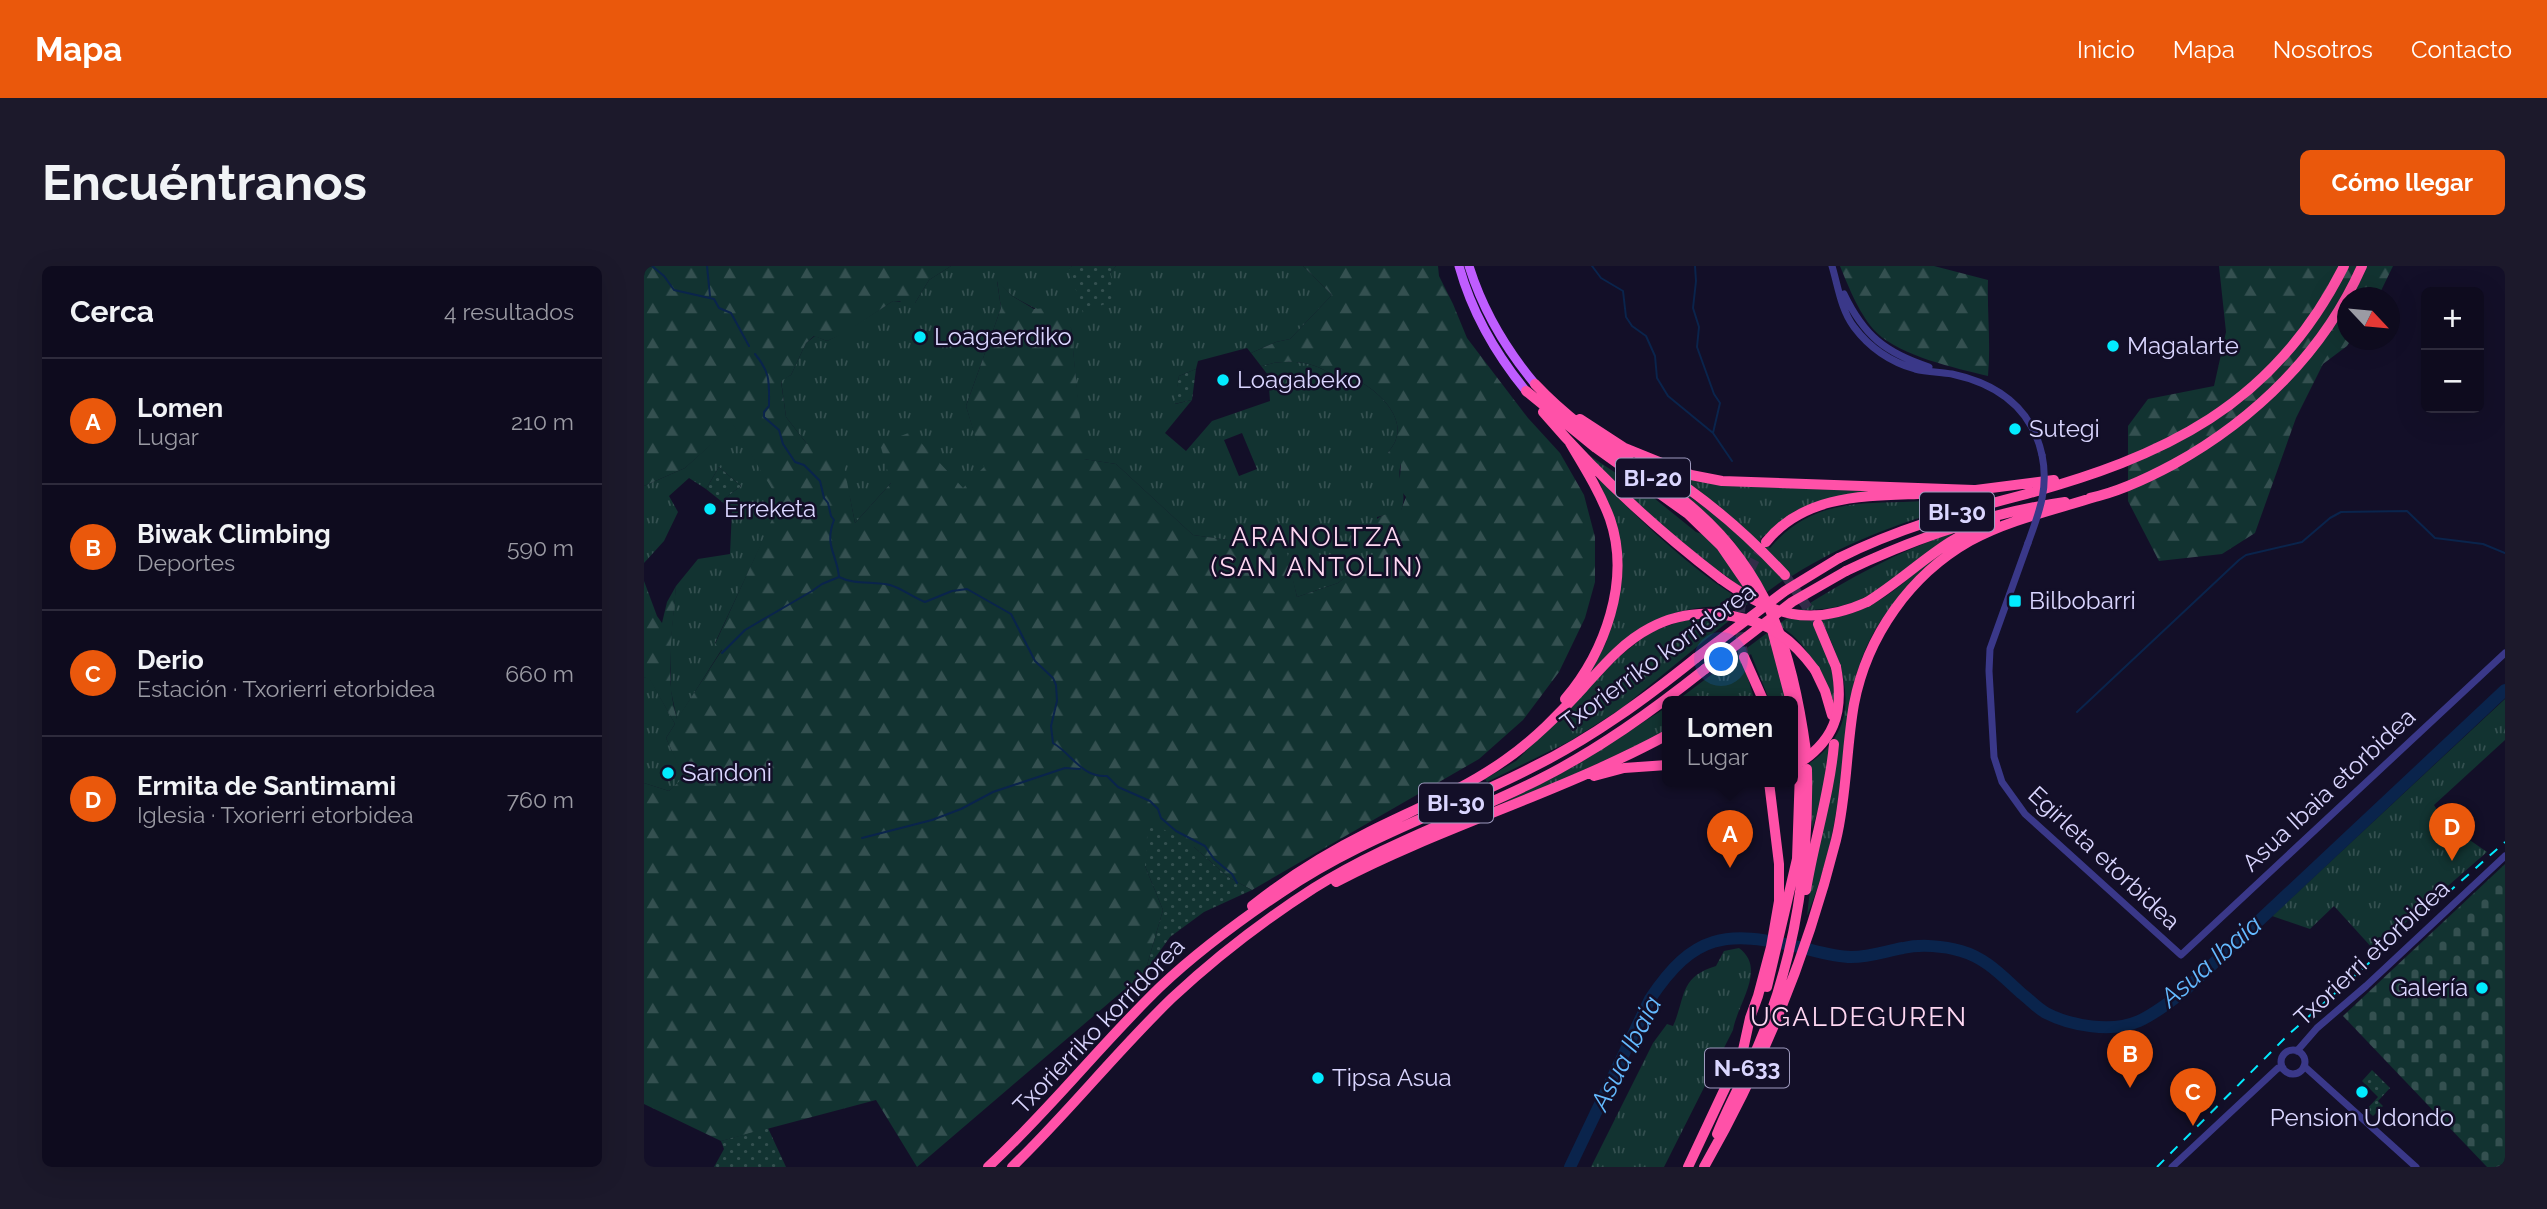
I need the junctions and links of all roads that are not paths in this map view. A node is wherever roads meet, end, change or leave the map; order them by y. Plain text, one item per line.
1 (1458, 266) edge
2 (1469, 266) edge
3 (1832, 266) edge
4 (2344, 266) edge
5 (2362, 266) edge
6 (1531, 387) junction
7 (1570, 443) junction
8 (1622, 447) junction
9 (2079, 478) junction
10 (1974, 490) junction
11 (2095, 497) junction
12 (2063, 502) junction
13 (1766, 542) tunnel mouth
14 (1785, 575) tunnel mouth
15 (1818, 624) tunnel mouth
16 (2505, 653) edge
17 (1744, 657) tunnel mouth
18 (1670, 696) edge
19 (1761, 696) edge
20 (1790, 696) edge
21 (1798, 696) edge
22 (1798, 698) edge
23 (1662, 702) edge
24 (1832, 715) dead end
25 (1798, 732) edge
26 (1662, 737) edge
27 (1532, 738) junction
28 (1834, 744) dead end
29 (1662, 765) edge
30 (1800, 769) edge
31 (1569, 783) junction
32 (1770, 787) edge
33 (1793, 787) edge
34 (2505, 856) edge
35 (1792, 877) junction
36 (1783, 904) junction
37 (1279, 912) junction
38 (1798, 913) junction
39 (1213, 942) junction
40 (2181, 955) joint
41 (1775, 965) junction
42 (2297, 1051) junction
43 (2304, 1066) junction
44 (2283, 1068) junction
45 (988, 1167) edge
46 (1012, 1167) edge
47 (1688, 1167) edge
48 (1704, 1167) edge
49 (2172, 1167) edge
50 (2416, 1167) edge

1 - 6 main road, BI-20
2 - 6 main road, BI-20
3 - 40 street, Egirleta etorbidea, bridge
4 - 9 highway, Txorierriko korridorea / BI-30
5 - 11 highway, Txorierriko korridorea
6 - 7 highway
6 - 8 highway
6 - 20 highway, BI-20
6 - 21 highway, BI-20
7 - 12 highway, bridge
7 - 27 highway
8 - 10 highway
8 - 14 highway
9 - 10 highway
9 - 39 highway, Txorierriko korridorea / BI-30, bridge
10 - 13 highway
11 - 12 highway, Txorierriko korridorea
11 - 48 highway
12 - 18 highway, Txorierriko korridorea / BI-30, bridge
15 - 30 highway, bridge
16 - 40 street, Asua Ibaia etorbidea
17 - 19 highway
22 - 25 highway, BI-20
23 - 37 highway, Txorierriko korridorea / BI-30, bridge
24 - 27 highway, bridge
26 - 31 highway
27 - 39 highway
28 - 38 highway
29 - 31 highway
30 - 35 highway
30 - 38 highway, N-633
31 - 37 highway
32 - 36 highway
33 - 35 highway
34 - 42 street, Txorierri etorbidea
35 - 36 highway
36 - 41 highway
37 - 46 highway, Txorierriko korridorea / BI-30
38 - 41 highway, N-633
39 - 45 highway, Txorierriko korridorea / BI-30
41 - 47 highway, N-633
41 - 48 highway, N-633
42 - 43 street
42 - 44 street
43 - 44 street
43 - 50 street
44 - 49 street

